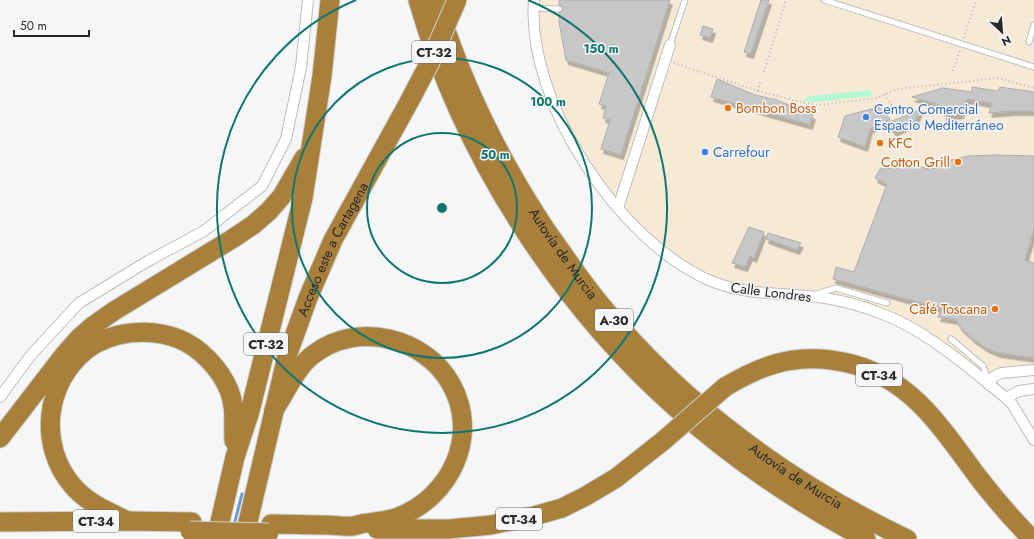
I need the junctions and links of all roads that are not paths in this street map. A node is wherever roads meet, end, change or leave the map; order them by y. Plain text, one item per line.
1 (308, 0) edge
2 (330, 0) edge
3 (418, 0) edge
4 (436, 0) edge
5 (457, 0) edge
6 (685, 0) edge
7 (824, 0) edge
8 (534, 4) edge
9 (559, 9) dead end
10 (1034, 25) edge
11 (1029, 42) dead end
12 (670, 45) joint
13 (1034, 67) edge
14 (309, 148) junction
15 (618, 208) junction
16 (810, 296) junction
17 (887, 304) dead end
18 (951, 339) dead end
19 (1034, 370) edge
20 (990, 385) junction
21 (1034, 389) edge
22 (0, 397) edge
23 (1006, 398) junction
24 (274, 410) junction
25 (0, 438) edge
26 (1034, 440) edge
27 (235, 457) junction
28 (128, 521) junction
29 (0, 522) edge
30 (353, 526) junction
31 (191, 527) junction
32 (270, 528) junction
33 (0, 531) edge
34 (216, 539) edge
35 (244, 539) edge
36 (419, 539) edge
37 (866, 539) edge
38 (907, 539) edge
39 (1032, 539) edge

1 - 22 street
2 - 14 highway, Acceso este a Cartagena / CT-32
3 - 37 highway, Autovía de Murcia / A-30
4 - 38 highway, Autovía de Murcia / A-30
5 - 24 highway, Acceso este a Cartagena / CT-32, bridge
6 - 12 lane
7 - 13 lane
8 - 9 lane
8 - 15 street, Calle Londres
10 - 11 lane
12 - 15 street
14 - 25 highway
14 - 27 highway, Acceso este a Cartagena / CT-32
15 - 16 street, Calle Londres
16 - 17 lane
16 - 20 street, Calle Londres
18 - 20 lane
19 - 20 street
20 - 23 street, Calle Londres
21 - 23 street
23 - 26 street, Calle Londres
24 - 30 highway
24 - 35 highway, Acceso este a Cartagena / CT-32
27 - 28 highway
27 - 34 highway, Acceso este a Cartagena / CT-32
28 - 29 highway, CT-34
28 - 31 highway, CT-34
30 - 32 highway
30 - 39 highway, CT-34, bridge
31 - 32 highway, CT-34, bridge
31 - 33 highway, CT-34
32 - 36 highway, CT-34

